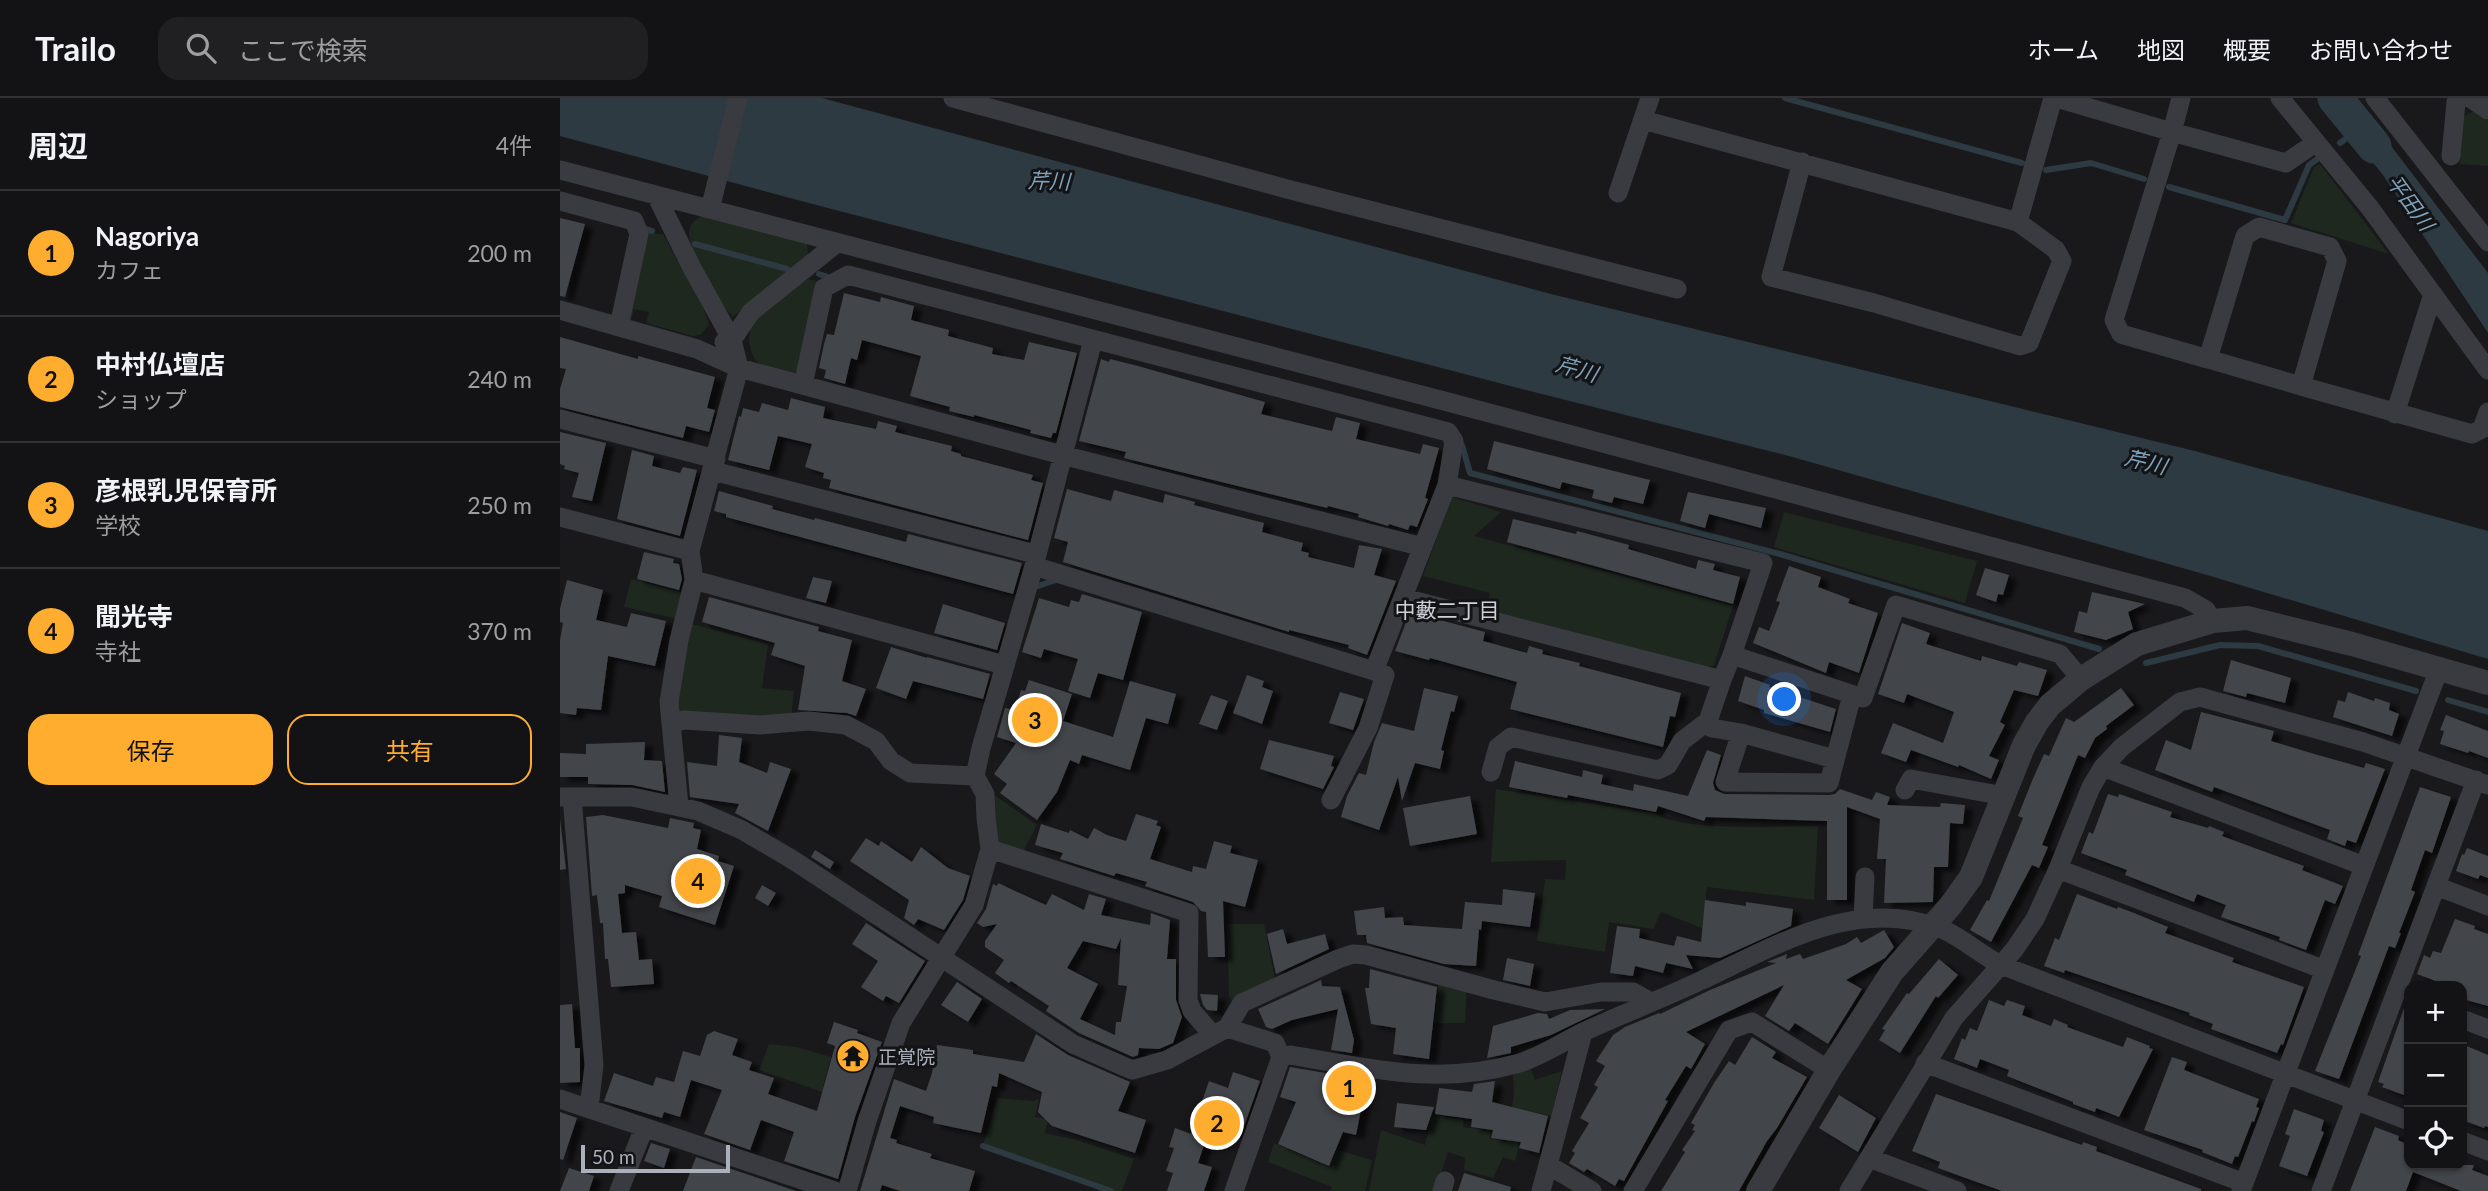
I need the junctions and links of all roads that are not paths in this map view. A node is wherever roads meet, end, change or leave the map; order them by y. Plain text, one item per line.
1 (738, 98) edge
2 (953, 98) edge
3 (1650, 98) edge
4 (2054, 98) edge
5 (2181, 98) edge
6 (2280, 98) edge
7 (2375, 98) edge
8 (2461, 98) edge
9 (2470, 98) edge
10 (2488, 110) edge
11 (1643, 120) junction
12 (2172, 132) junction
13 (2315, 143) junction
14 (2451, 156) dead end
15 (1802, 162) junction
16 (560, 170) edge
17 (1618, 193) dead end
18 (656, 195) junction
19 (560, 201) edge
20 (711, 202) junction
21 (2018, 222) junction
22 (2488, 242) edge
23 (837, 243) junction
24 (1677, 289) dead end
25 (2433, 293) junction
26 (560, 310) edge
27 (620, 326) junction
28 (732, 340) junction
29 (1093, 340) junction
30 (698, 349) junction
31 (2208, 359) junction
32 (739, 368) junction
33 (2488, 369) edge
34 (803, 385) junction
35 (2301, 386) junction
36 (2488, 412) edge
37 (2395, 414) junction
38 (560, 419) edge
39 (1062, 455) junction
40 (714, 465) junction
41 (1447, 485) junction
42 (560, 517) edge
43 (1423, 547) junction
44 (690, 551) junction
45 (1034, 560) junction
46 (694, 580) junction
47 (1404, 598) junction
48 (2213, 621) junction
49 (1732, 655) junction
50 (1004, 665) junction
51 (2439, 670) junction
52 (1374, 671) junction
53 (2081, 679) junction
54 (1721, 680) junction
55 (2488, 683) edge
56 (1852, 695) junction
57 (1708, 721) junction
58 (671, 723) junction
59 (1741, 733) junction
60 (2405, 757) junction
61 (1834, 759) junction
62 (2103, 766) junction
63 (1491, 772) dead end
64 (975, 776) junction
65 (1910, 779) dead end
66 (2482, 782) edge
67 (2004, 796) junction
68 (566, 797) edge
69 (1331, 800) dead end
70 (679, 806) junction
71 (990, 849) junction
72 (2364, 866) junction
73 (2058, 869) junction
74 (1865, 877) dead end
75 (2436, 886) junction
76 (2488, 906) edge
77 (1863, 918) junction
78 (1932, 926) junction
79 (941, 958) junction
80 (2001, 965) junction
81 (2325, 970) junction
82 (2402, 997) edge
83 (1651, 1002) junction
84 (2467, 1021) edge
85 (2488, 1029) edge
86 (1220, 1031) junction
87 (1583, 1032) junction
88 (1281, 1057) junction
89 (1925, 1063) junction
90 (1829, 1070) junction
91 (2286, 1074) junction
92 (560, 1099) edge
93 (2356, 1101) junction
94 (589, 1108) junction
95 (2404, 1119) edge
96 (644, 1128) junction
97 (2467, 1143) edge
98 (2488, 1151) edge
99 (1869, 1158) junction
100 (1548, 1165) junction
101 (2242, 1187) edge
102 (619, 1191) edge
103 (835, 1191) edge
104 (847, 1191) edge
105 (1234, 1191) edge
106 (1541, 1191) edge
107 (1592, 1191) edge
108 (1633, 1191) edge
109 (1758, 1191) edge
110 (1849, 1191) edge
111 (1957, 1191) edge
112 (2322, 1191) edge

1 - 20 street
2 - 24 street
3 - 11 street
4 - 12 street
4 - 21 street
5 - 12 street
6 - 13 street
7 - 22 street
8 - 14 street
9 - 10 street
11 - 15 street
11 - 17 street
12 - 13 street
12 - 31 street
13 - 25 street
15 - 21 street
15 - 21 street
16 - 18 street
18 - 20 street
18 - 28 street
19 - 27 street
20 - 23 street
23 - 28 street
23 - 48 street
25 - 33 street
25 - 37 street
26 - 27 street
27 - 30 street
28 - 30 street
28 - 32 street
29 - 34 street
29 - 39 street
29 - 41 street
30 - 32 street
31 - 35 street
31 - 35 street
32 - 34 street
32 - 40 street
34 - 39 street
35 - 37 street
36 - 37 street
38 - 40 street
39 - 43 street
39 - 45 street
40 - 44 street
40 - 45 street
41 - 43 street
41 - 49 street
42 - 44 street
43 - 47 street
44 - 46 street
45 - 50 street
45 - 52 street
46 - 50 street
46 - 58 street
47 - 52 street
47 - 54 street
48 - 51 street
48 - 53 street
49 - 54 street
49 - 56 street
50 - 64 street
51 - 55 street
51 - 60 street
52 - 69 street
53 - 56 street
53 - 67 street
54 - 57 street
56 - 61 street
57 - 59 street
57 - 63 street
58 - 64 street
58 - 70 street
59 - 61 street
59 - 61 street
60 - 62 street
60 - 66 street
60 - 72 street
62 - 72 street
62 - 73 street
64 - 71 street
65 - 67 street
66 - 75 street
67 - 78 street
68 - 70 street
68 - 94 street
70 - 79 street
71 - 79 street
71 - 86 street
72 - 81 street
73 - 80 street
73 - 81 street
74 - 77 street
75 - 76 street
75 - 82 street
77 - 78 street
77 - 83 street
78 - 80 street
78 - 90 street
79 - 86 street
79 - 104 street
80 - 89 street
80 - 91 street
81 - 91 street
82 - 93 street
83 - 86 street
83 - 87 street
84 - 85 street
86 - 88 street
87 - 88 street
87 - 100 street
88 - 105 street
89 - 99 street
89 - 101 street
90 - 108 street
90 - 109 street
91 - 93 street
91 - 101 street
92 - 94 street
93 - 95 street
93 - 112 street
94 - 96 street
96 - 102 street
96 - 103 street
97 - 98 street
99 - 110 street
99 - 111 street
100 - 106 street
100 - 107 street

